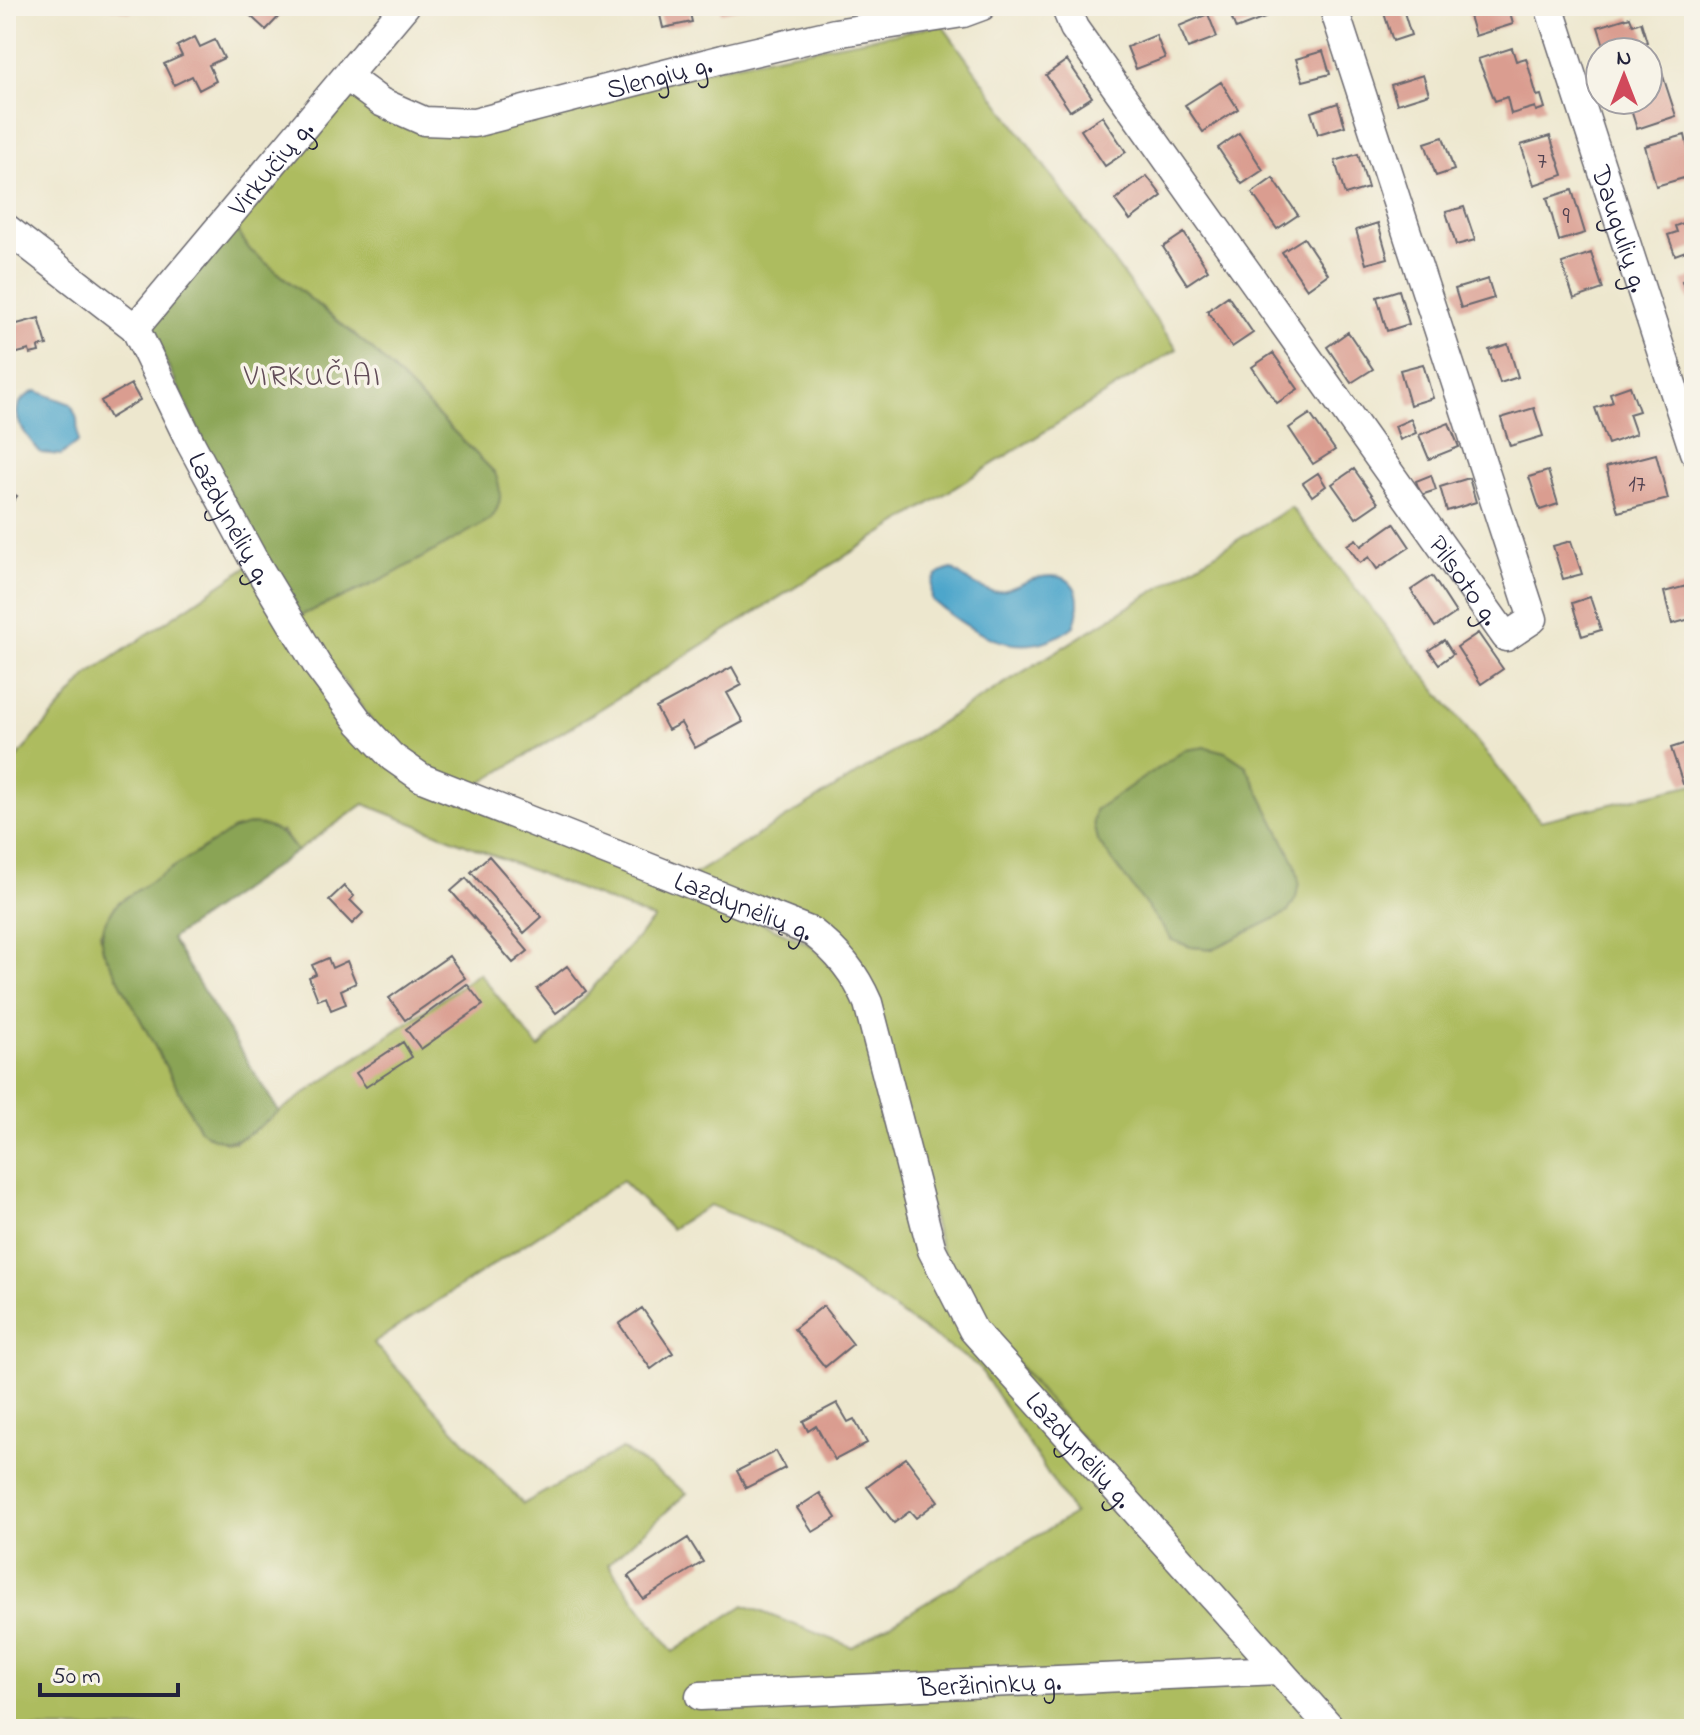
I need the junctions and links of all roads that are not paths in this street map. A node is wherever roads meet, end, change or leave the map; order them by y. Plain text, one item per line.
1 (405, 6) edge
2 (982, 6) edge
3 (1065, 6) edge
4 (1333, 6) edge
5 (1549, 6) edge
6 (347, 77) junction
7 (6, 228) edge
8 (135, 328) junction
9 (1694, 452) edge
10 (1279, 1670) junction
11 (700, 1696) dead end
12 (1332, 1729) edge

1 - 6 street, Virkučių g.
2 - 6 street, Slengių g.
3 - 4 street, Pilsoto g.
5 - 9 street, Daugulių g.
6 - 8 street, Virkučių g.
7 - 8 street, Lazdynėlių g.
8 - 10 street, Lazdynėlių g.
10 - 11 street, Beržininkų g.
10 - 12 street, Lazdynėlių g.

